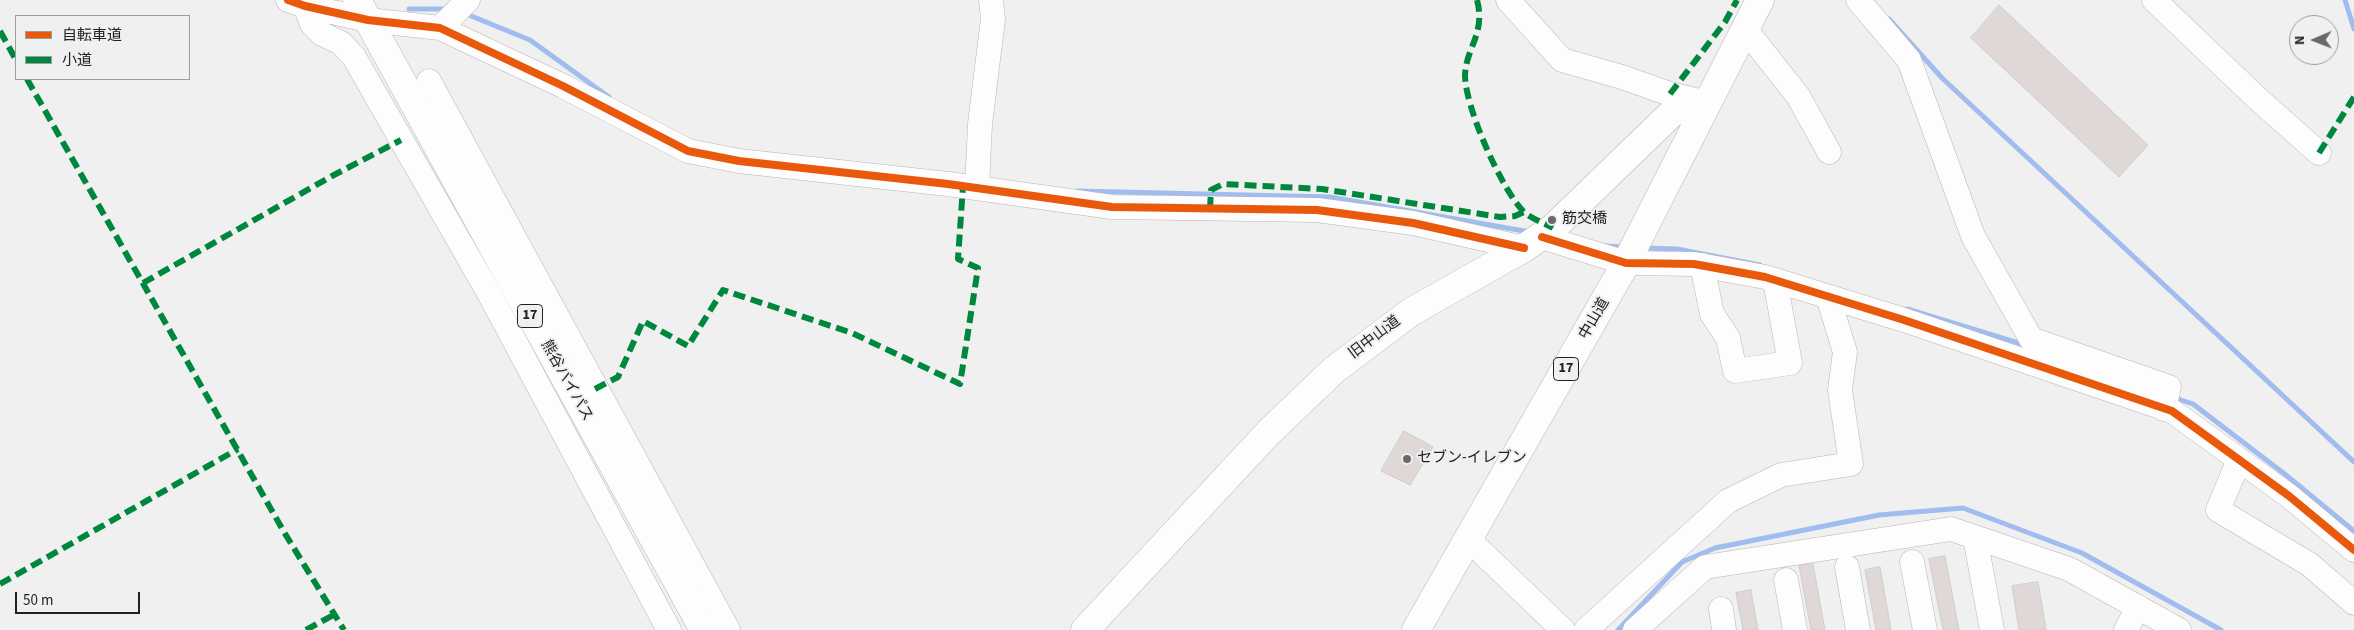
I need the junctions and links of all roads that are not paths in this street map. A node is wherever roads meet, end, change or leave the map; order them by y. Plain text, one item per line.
1 (468, 0) edge
2 (991, 0) edge
3 (1508, 0) edge
4 (1760, 0) edge
5 (1858, 0) edge
6 (2154, 0) edge
7 (296, 3) edge
8 (363, 10) edge
9 (440, 28) junction
10 (1745, 29) junction
11 (428, 81) dead end
12 (1707, 103) junction
13 (1829, 152) dead end
14 (2319, 153) dead end
15 (977, 188) junction
16 (486, 213) junction
17 (1533, 242) junction
18 (1626, 263) junction
19 (1702, 265) junction
20 (1775, 280) junction
21 (1828, 296) junction
22 (2164, 409) junction
23 (2239, 460) junction
24 (1975, 537) junction
25 (1469, 540) junction
26 (2354, 550) edge
27 (1912, 562) dead end
28 (1847, 567) dead end
29 (1786, 580) dead end
30 (2354, 603) edge
31 (2138, 607) junction
32 (669, 630) edge
33 (704, 630) edge
34 (727, 630) edge
35 (1085, 630) edge
36 (1416, 630) edge
37 (1563, 630) edge
38 (1586, 630) edge
39 (1635, 630) edge
40 (1794, 630) edge
41 (1858, 630) edge
42 (1925, 630) edge
43 (1992, 630) edge
44 (2126, 630) edge
45 (2180, 630) edge

1 - 9 street
2 - 15 street
3 - 12 street
4 - 10 main road, 中山道 / 17
5 - 22 street
6 - 14 street
7 - 8 street
7 - 32 street
8 - 9 street
8 - 16 main road, 熊谷バイパス / 17
9 - 15 street
10 - 12 main road, 中山道 / 17
10 - 13 street
11 - 16 street
12 - 17 main road, 旧中山道
12 - 18 main road, 中山道 / 17
15 - 17 street
16 - 33 main road, 熊谷バイパス / 17
16 - 34 street
17 - 18 street
17 - 35 main road, 旧中山道
18 - 19 street
18 - 25 main road, 中山道 / 17
19 - 20 street
19 - 20 street
20 - 21 street
21 - 22 street
21 - 38 street
22 - 23 street
23 - 26 street
23 - 30 street
24 - 31 street
24 - 39 street
24 - 43 street
25 - 36 main road, 中山道 / 17
25 - 37 street
27 - 42 street
28 - 41 street
29 - 40 street
31 - 44 street
31 - 45 street

